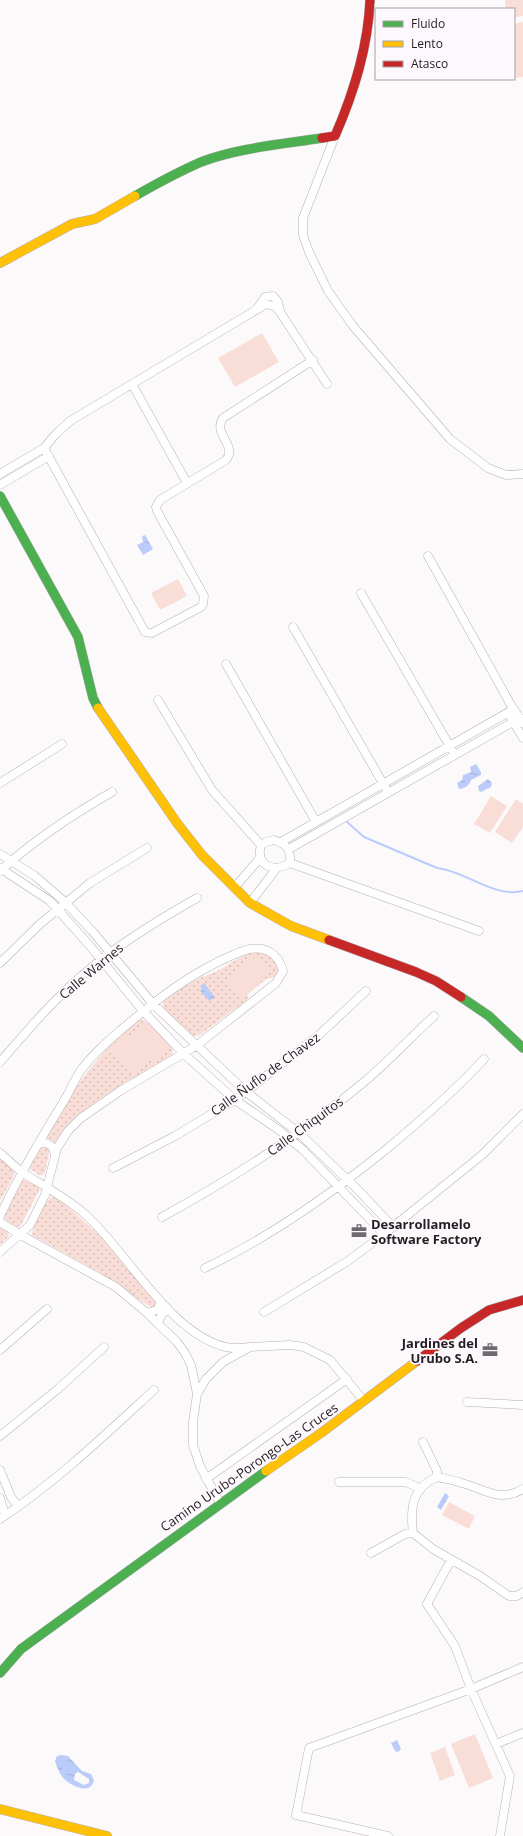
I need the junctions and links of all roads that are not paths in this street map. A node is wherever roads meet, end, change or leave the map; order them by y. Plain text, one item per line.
1 (370, 0) edge
2 (335, 136) junction
3 (0, 263) edge
4 (313, 360) junction
5 (132, 384) junction
6 (327, 384) dead end
7 (44, 448) junction
8 (49, 456) junction
9 (0, 474) edge
10 (523, 474) edge
11 (188, 482) junction
12 (0, 485) edge
13 (0, 496) edge
14 (428, 556) dead end
15 (361, 593) dead end
16 (293, 627) dead end
17 (226, 664) dead end
18 (158, 700) dead end
19 (511, 709) junction
20 (518, 721) edge
21 (523, 738) edge
22 (62, 744) dead end
23 (450, 746) junction
24 (455, 755) junction
25 (0, 783) edge
26 (383, 784) junction
27 (112, 792) dead end
28 (388, 793) junction
29 (316, 822) junction
30 (281, 842) junction
31 (260, 845) junction
32 (147, 848) dead end
33 (289, 849) junction
34 (0, 854) edge
35 (260, 858) junction
36 (12, 860) junction
37 (290, 862) junction
38 (1, 869) edge
39 (276, 869) junction
40 (234, 888) junction
41 (197, 898) dead end
42 (65, 902) junction
43 (250, 903) junction
44 (58, 909) junction
45 (479, 931) dead end
46 (109, 953) junction
47 (102, 960) junction
48 (0, 963) edge
49 (366, 991) dead end
50 (153, 1004) junction
51 (143, 1011) junction
52 (434, 1016) dead end
53 (196, 1046) junction
54 (523, 1048) edge
55 (184, 1054) junction
56 (484, 1059) dead end
57 (0, 1062) edge
58 (245, 1091) junction
59 (235, 1100) junction
60 (523, 1114) edge
61 (299, 1133) junction
62 (290, 1140) junction
63 (38, 1144) junction
64 (0, 1152) edge
65 (55, 1155) junction
66 (113, 1168) dead end
67 (21, 1172) junction
68 (347, 1181) junction
69 (47, 1186) junction
70 (339, 1187) junction
71 (0, 1216) edge
72 (162, 1217) dead end
73 (0, 1222) edge
74 (393, 1228) junction
75 (19, 1234) junction
76 (384, 1234) junction
77 (0, 1252) edge
78 (205, 1268) dead end
79 (523, 1300) edge
80 (161, 1302) junction
81 (47, 1309) dead end
82 (168, 1310) junction
83 (264, 1312) dead end
84 (147, 1313) junction
85 (158, 1323) junction
86 (104, 1347) dead end
87 (250, 1347) junction
88 (0, 1350) edge
89 (347, 1379) junction
90 (154, 1390) dead end
91 (197, 1394) junction
92 (364, 1401) junction
93 (467, 1402) dead end
94 (523, 1405) edge
95 (0, 1436) edge
96 (422, 1442) dead end
97 (0, 1470) edge
98 (437, 1477) junction
99 (206, 1479) junction
100 (339, 1482) dead end
101 (419, 1488) junction
102 (523, 1489) edge
103 (0, 1498) edge
104 (220, 1503) junction
105 (18, 1506) junction
106 (2, 1517) edge
107 (413, 1533) junction
108 (371, 1553) dead end
109 (451, 1560) junction
110 (523, 1592) edge
111 (523, 1667) edge
112 (0, 1673) edge
113 (471, 1689) junction
114 (523, 1733) edge
115 (496, 1744) junction
116 (0, 1808) edge
117 (107, 1836) edge
118 (388, 1836) edge
119 (500, 1836) edge

1 - 2 street
2 - 3 street
2 - 10 street
4 - 5 street
4 - 6 street
4 - 11 street
5 - 7 street
5 - 11 street
7 - 8 street
7 - 9 street
8 - 11 street
8 - 12 street
13 - 40 street
14 - 19 street
15 - 23 street
16 - 26 street
17 - 29 street
18 - 31 street
19 - 20 street
19 - 23 street
20 - 21 street
20 - 24 street
22 - 25 street
23 - 24 street
23 - 26 street
24 - 28 street
26 - 28 street
26 - 29 street
27 - 36 street
28 - 33 street
29 - 30 street
30 - 31 street
30 - 33 street
31 - 35 street
32 - 42 street
33 - 37 street
34 - 36 street
35 - 39 street
35 - 40 street
36 - 38 street
36 - 42 street
37 - 39 street
37 - 45 street
38 - 44 street
39 - 43 street
40 - 43 street
41 - 46 street, Calle Warnes
42 - 44 street
42 - 46 street
43 - 54 street
44 - 47 street
44 - 48 street
46 - 47 street, Calle Warnes
46 - 50 street
47 - 51 street
47 - 57 street, Calle Warnes
49 - 58 street, Calle Ñuflo de Chavez
50 - 51 street
50 - 53 street
50 - 53 street
51 - 55 street
51 - 63 street
52 - 61 street, Calle Chiquitos
53 - 55 street
53 - 58 street
55 - 59 street
55 - 65 street
56 - 68 street
58 - 59 street, Calle Ñuflo de Chavez
58 - 61 street
59 - 62 street
59 - 66 street, Calle Ñuflo de Chavez
60 - 74 street
61 - 62 street, Calle Chiquitos
61 - 68 street
62 - 70 street
62 - 72 street, Calle Chiquitos
63 - 65 street
63 - 67 street
64 - 67 street
65 - 69 street
67 - 69 street
67 - 71 street
68 - 70 street
68 - 74 street
69 - 75 street
69 - 80 street
70 - 76 street
70 - 78 street
73 - 75 street
74 - 76 street
75 - 77 street
75 - 84 street
76 - 83 street
79 - 92 street, Camino Urubo-Porongo-Las Cruces
80 - 82 street
80 - 84 street
81 - 88 street
82 - 85 street
82 - 87 street
84 - 85 street
85 - 91 street
86 - 95 street
87 - 89 street
87 - 91 street
89 - 92 street
89 - 99 street
90 - 105 street
91 - 99 street
92 - 104 street, Camino Urubo-Porongo-Las Cruces
93 - 94 street
96 - 98 street
97 - 105 street
98 - 101 street
98 - 102 street
99 - 104 street
100 - 101 street
101 - 107 street
103 - 106 street
104 - 112 street, Camino Urubo-Porongo-Las Cruces
105 - 106 street
107 - 108 street
107 - 109 street
109 - 110 street
109 - 113 street
111 - 113 street
113 - 115 street
113 - 118 street
114 - 115 street
115 - 119 street
116 - 117 street

